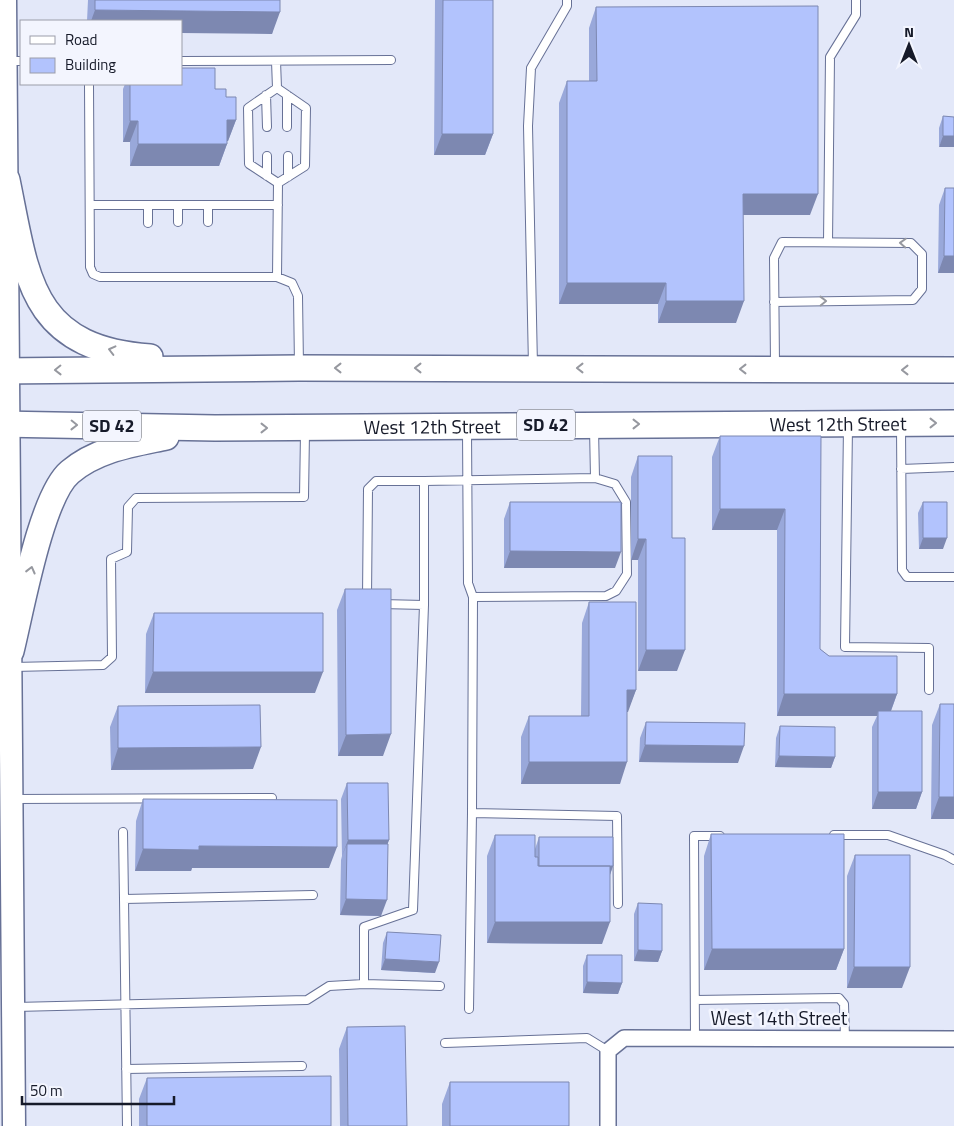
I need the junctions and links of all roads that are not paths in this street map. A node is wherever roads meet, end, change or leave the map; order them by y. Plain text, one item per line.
1 (6, 0) edge
2 (567, 0) edge
3 (856, 0) edge
4 (391, 60) dead end
5 (14, 61) edge
6 (182, 61) edge
7 (276, 61) junction
8 (89, 85) edge
9 (277, 88) junction
10 (266, 95) junction
11 (287, 96) junction
12 (267, 127) dead end
13 (287, 127) dead end
14 (267, 156) dead end
15 (288, 156) dead end
16 (267, 176) junction
17 (288, 177) junction
18 (7, 180) junction
19 (278, 183) junction
20 (90, 205) junction
21 (148, 205) junction
22 (178, 205) junction
23 (208, 205) junction
24 (278, 205) junction
25 (148, 222) dead end
26 (178, 222) dead end
27 (208, 222) dead end
28 (828, 242) junction
29 (277, 277) junction
30 (774, 302) junction
31 (299, 368) junction
32 (534, 368) junction
33 (775, 370) junction
34 (954, 370) edge
35 (4, 371) edge
36 (848, 423) junction
37 (901, 423) junction
38 (954, 423) edge
39 (4, 424) edge
40 (594, 424) junction
41 (467, 426) junction
42 (215, 428) junction
43 (305, 428) junction
44 (954, 467) edge
45 (902, 469) junction
46 (595, 478) junction
47 (467, 480) junction
48 (424, 481) junction
49 (954, 576) edge
50 (473, 597) junction
51 (424, 605) junction
52 (8, 668) edge
53 (928, 690) dead end
54 (6, 720) edge
55 (272, 798) edge
56 (12, 800) junction
57 (472, 813) junction
58 (123, 832) dead end
59 (820, 835) edge
60 (733, 836) edge
61 (954, 860) edge
62 (313, 895) dead end
63 (124, 899) junction
64 (618, 904) dead end
65 (7, 920) edge
66 (364, 984) junction
67 (440, 986) dead end
68 (695, 1000) junction
69 (126, 1005) junction
70 (7, 1007) edge
71 (469, 1009) dead end
72 (695, 1038) junction
73 (845, 1038) junction
74 (954, 1039) edge
75 (445, 1043) dead end
76 (608, 1051) junction
77 (302, 1066) dead end
78 (126, 1069) junction
79 (14, 1126) edge
80 (127, 1126) edge
81 (608, 1126) edge

1 - 5 main road
2 - 32 lane
3 - 28 lane
4 - 7 lane
5 - 18 main road
6 - 7 lane
7 - 9 lane
8 - 20 lane
9 - 10 lane
9 - 11 lane
10 - 12 lane
10 - 16 lane
11 - 13 lane
11 - 17 lane
14 - 16 lane
15 - 17 lane
16 - 19 lane
17 - 19 lane
31 -> 18 main road
18 - 35 main road
19 - 24 lane
20 - 21 lane
20 - 29 lane
21 - 22 lane
21 - 25 lane
22 - 23 lane
22 - 26 lane
23 - 24 lane
23 - 27 lane
24 - 29 lane
28 - 30 lane
30 -> 28 lane
29 - 31 lane
30 - 33 lane
32 -> 31 main road
31 -> 35 main road
33 -> 32 main road
34 -> 33 main road
35 - 39 main road
36 - 37 main road, West 12th Street / SD 42
40 -> 36 main road, West 12th Street / SD 42
36 - 53 lane
37 -> 38 main road, West 12th Street / SD 42
37 - 45 lane
39 -> 42 main road, West 12th Street / SD 42
39 - 52 main road
40 - 41 main road, West 12th Street / SD 42
40 - 46 lane
41 - 43 main road, West 12th Street / SD 42
41 - 47 lane
42 -> 43 main road, West 12th Street / SD 42
52 -> 42 main road
43 - 52 lane
44 - 45 lane
45 - 49 lane
46 - 47 lane
46 - 50 lane
47 - 48 lane
47 - 50 lane
48 - 51 lane
48 - 51 lane
50 - 57 lane
51 - 66 lane
52 - 54 main road
54 - 56 main road
55 - 56 lane
56 - 65 main road
57 - 64 lane
57 - 71 lane
58 - 63 lane
59 - 61 lane
60 - 68 lane
62 - 63 lane
63 - 69 lane
65 - 70 main road
66 - 67 lane
66 - 69 lane
68 - 72 lane
68 - 73 lane
69 - 70 lane
69 - 78 lane
70 - 79 main road
72 - 73 street, West 14th Street
72 - 76 street, West 14th Street
73 - 74 street, West 14th Street
75 - 76 lane
76 - 81 street
77 - 78 lane
78 - 80 lane

